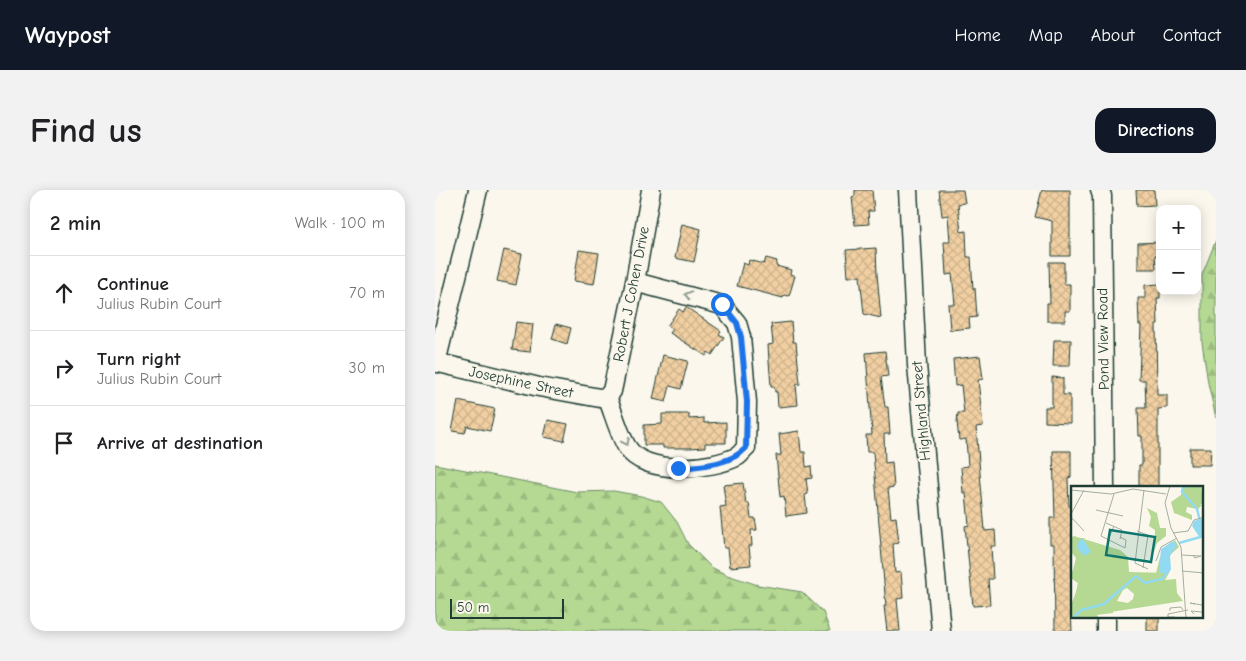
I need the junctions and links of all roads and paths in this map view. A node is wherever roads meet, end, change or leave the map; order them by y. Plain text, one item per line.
1 (478, 190) edge
2 (651, 190) edge
3 (908, 190) edge
4 (1100, 190) edge
5 (635, 282) junction
6 (436, 362) edge
7 (607, 397) junction
8 (1105, 486) edge
9 (1106, 618) edge
10 (941, 631) edge
11 (1106, 631) edge

1 - 6 street
2 - 5 street, Robert J Cohen Drive
3 - 10 street, Highland Street
4 - 8 street, Pond View Road
5 - 7 street, Robert J Cohen Drive
7 -> 5 street
6 - 7 street, Josephine Street
9 - 11 street

